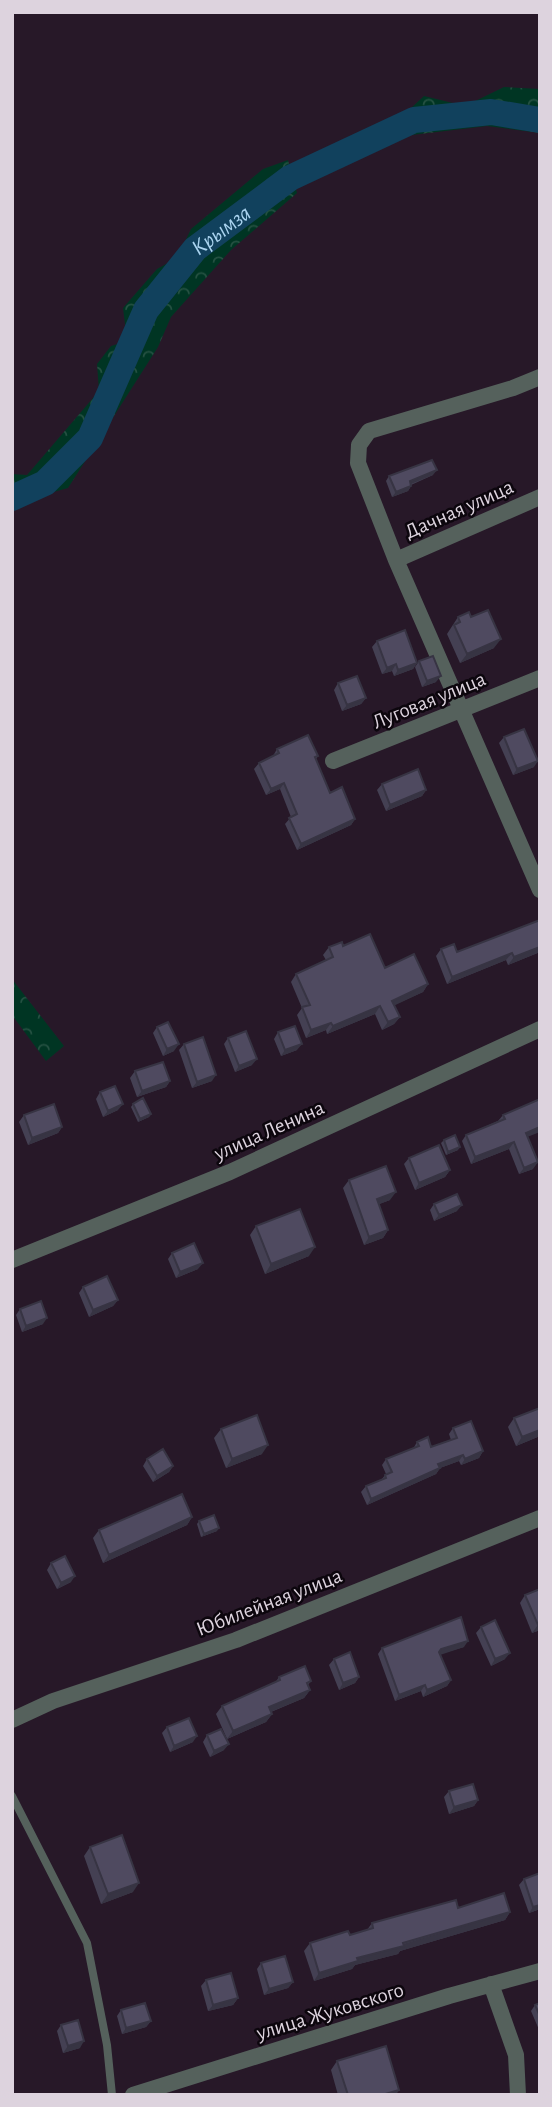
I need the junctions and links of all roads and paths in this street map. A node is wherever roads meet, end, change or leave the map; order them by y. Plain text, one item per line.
1 (540, 377) edge
2 (540, 497) edge
3 (396, 560) junction
4 (540, 678) edge
5 (462, 709) junction
6 (333, 761) dead end
7 (540, 890) edge
8 (540, 1029) edge
9 (12, 1260) edge
10 (540, 1518) edge
11 (12, 1720) edge
12 (12, 1796) edge
13 (540, 1971) edge
14 (491, 1984) junction
15 (167, 2090) edge
16 (112, 2095) edge
17 (133, 2095) edge
18 (518, 2095) edge

1 - 3 street
2 - 3 street, Дачная улица
3 - 5 street
4 - 5 street, Луговая улица
5 - 6 street, Луговая улица
5 - 7 street
8 - 9 street, улица Ленина
10 - 11 street, Юбилейная улица
12 - 16 lane
13 - 14 street, улица Жуковского
14 - 15 street, улица Жуковского
14 - 18 street
15 - 17 street, улица Жуковского

